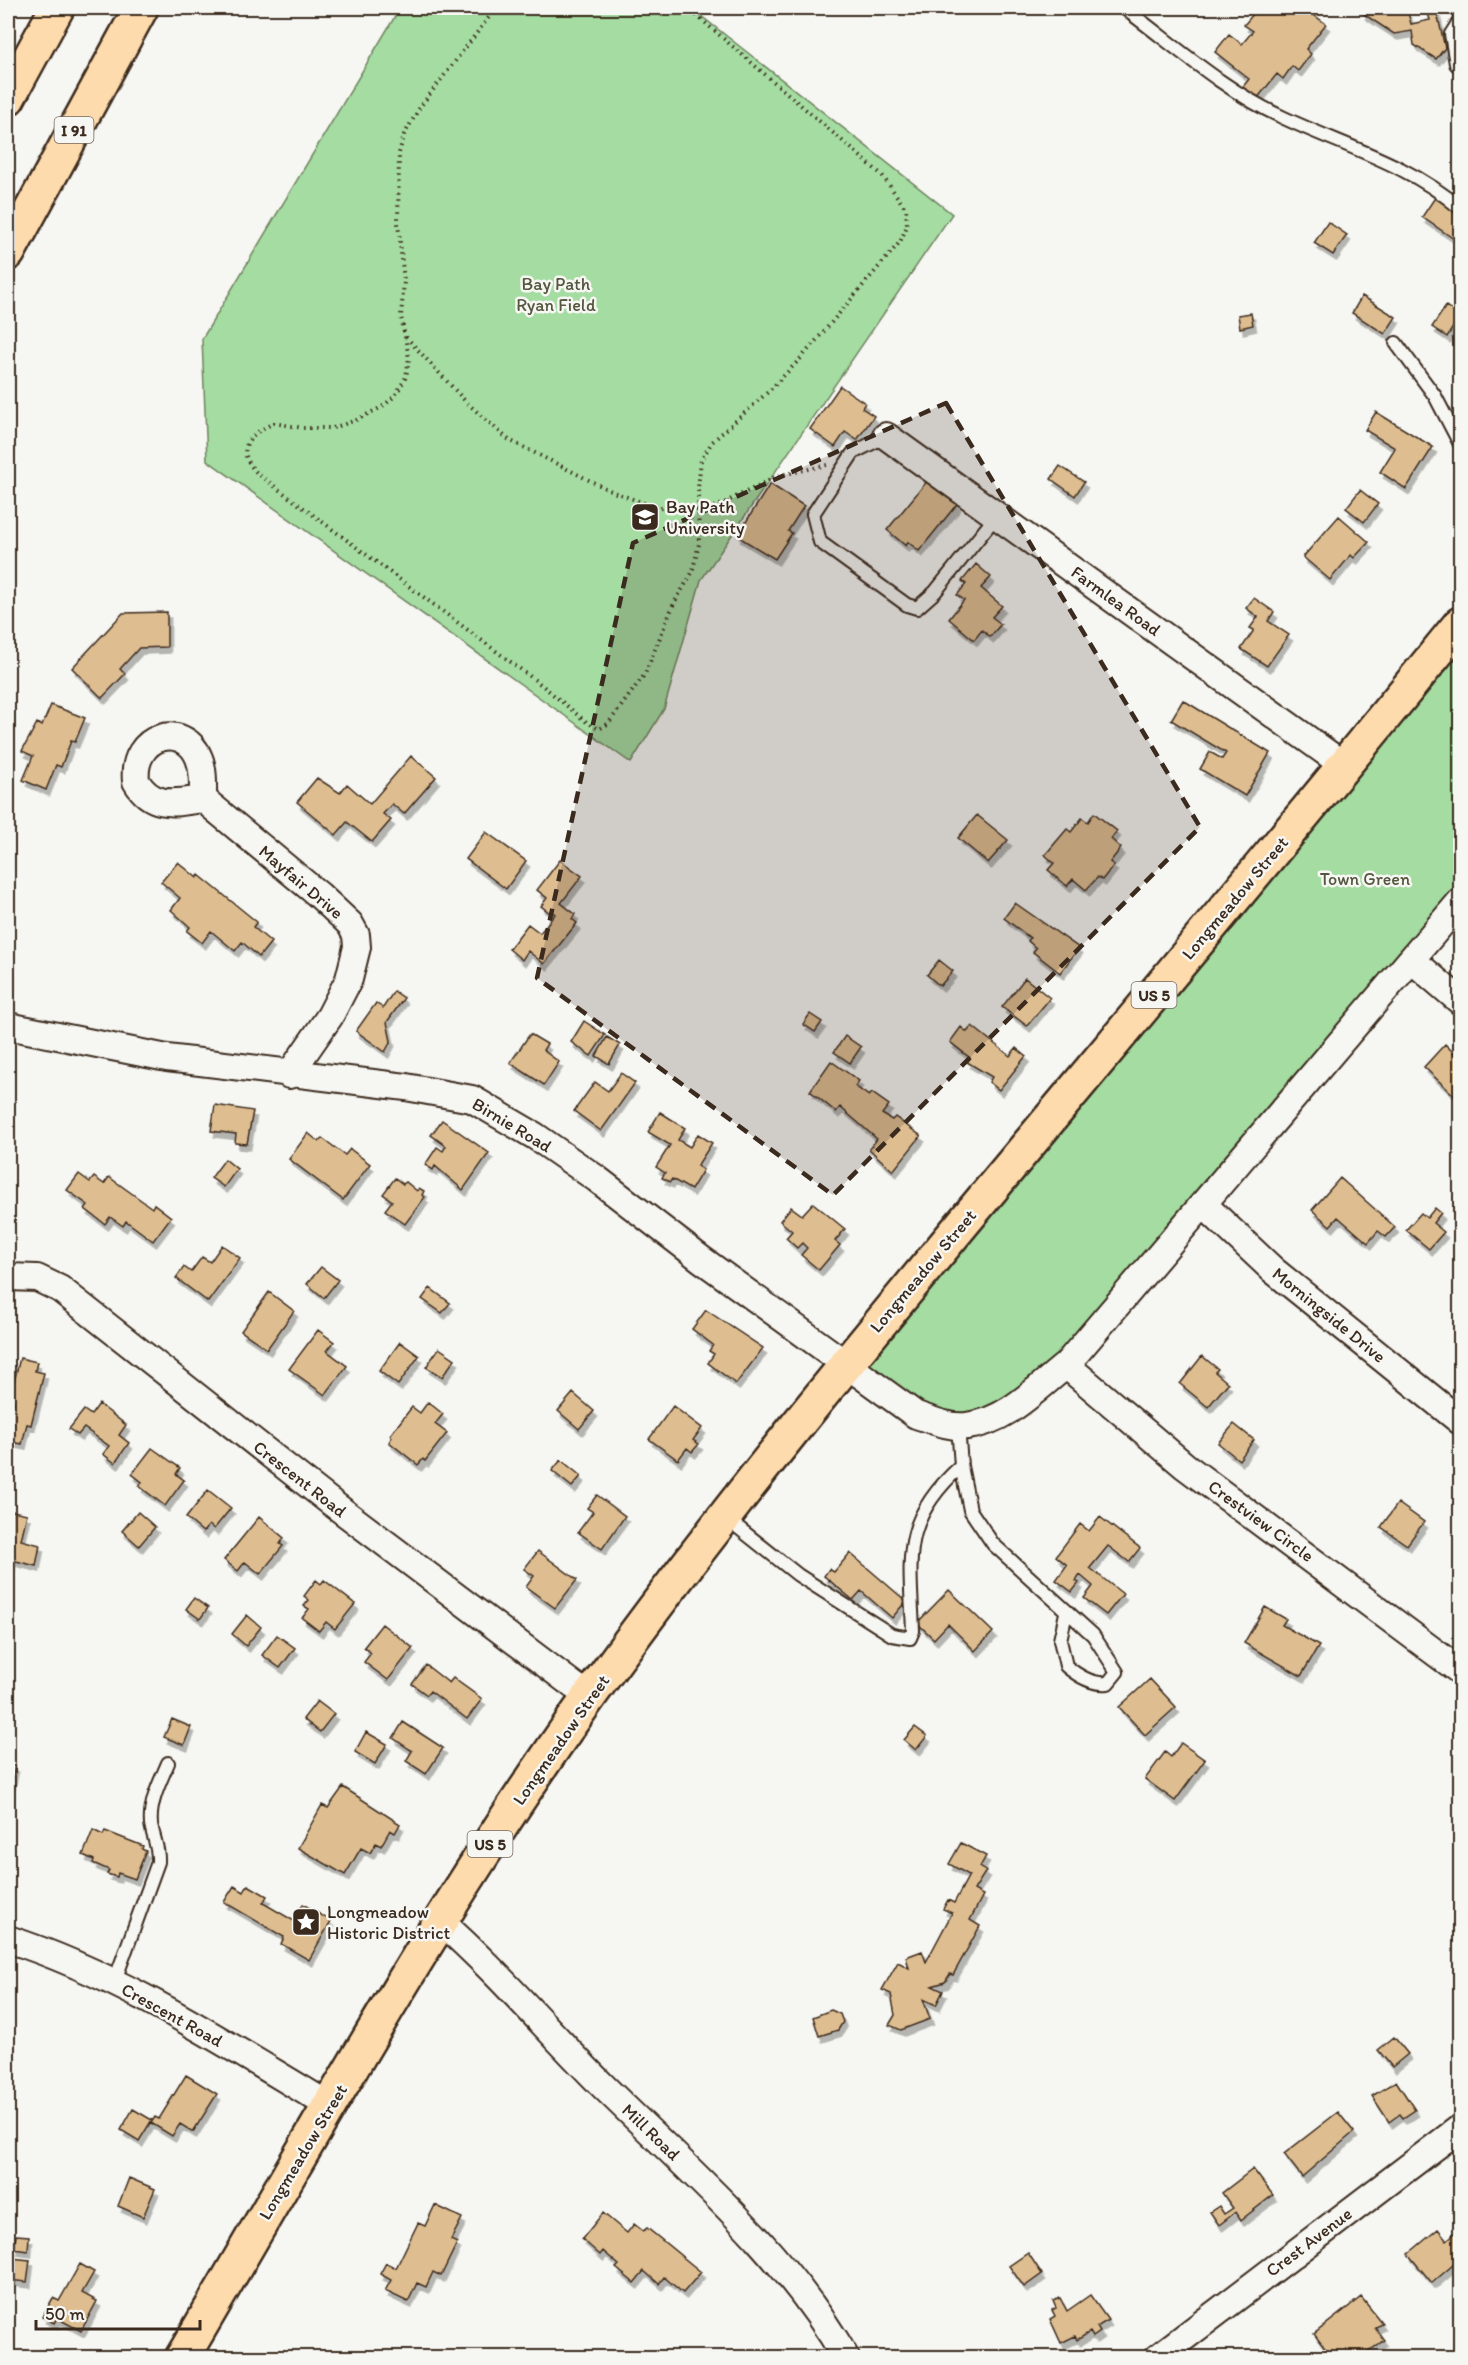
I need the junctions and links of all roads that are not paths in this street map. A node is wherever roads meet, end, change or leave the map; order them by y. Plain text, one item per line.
1 (57, 8) edge
2 (141, 8) edge
3 (1124, 8) edge
4 (1461, 20) edge
5 (1461, 67) edge
6 (8, 99) edge
7 (1461, 208) edge
8 (8, 253) edge
9 (1396, 343) dead end
10 (886, 436) joint
11 (1461, 444) edge
12 (997, 515) junction
13 (1461, 624) edge
14 (1345, 766) junction
15 (203, 799) dead end
16 (1461, 902) edge
17 (1412, 960) junction
18 (1461, 1001) edge
19 (8, 1026) edge
20 (289, 1075) junction
21 (1203, 1204) junction
22 (8, 1277) edge
23 (846, 1363) junction
24 (1065, 1365) junction
25 (1461, 1421) edge
26 (958, 1425) junction
27 (961, 1466) junction
28 (724, 1516) junction
29 (1066, 1613) junction
30 (1461, 1671) edge
31 (589, 1697) junction
32 (168, 1763) dead end
33 (439, 1920) junction
34 (8, 1939) edge
35 (114, 1983) junction
36 (330, 2106) junction
37 (1461, 2128) edge
38 (182, 2358) edge
39 (846, 2358) edge
40 (1157, 2358) edge

1 - 6 main road
2 - 8 main road, I 91
3 - 7 lane
4 - 5 lane
9 - 11 lane
10 - 12 street, Farmlea Road
10 - 12 lane
12 - 14 street, Farmlea Road
13 - 14 main road, Longmeadow Street / US 5
14 - 23 main road, Longmeadow Street / US 5
15 - 20 street, Mayfair Drive
16 - 17 street
17 - 18 street
17 - 21 street
19 - 20 street, Birnie Road
20 - 23 street, Birnie Road
21 - 24 street
21 - 25 street, Morningside Drive
22 - 31 street, Crescent Road
23 - 26 street
23 - 28 main road, Longmeadow Street / US 5
24 - 26 street
24 - 30 street, Crestview Circle
26 - 27 lane
27 - 28 lane
27 - 29 lane
28 - 31 main road, Longmeadow Street / US 5
29 - 29 lane
31 - 33 main road, Longmeadow Street / US 5
32 - 35 lane
33 - 36 main road, Longmeadow Street / US 5
33 - 39 street, Mill Road
34 - 35 street, Crescent Road
35 - 36 street, Crescent Road
36 - 38 main road, Longmeadow Street / US 5
37 - 40 street, Crest Avenue

